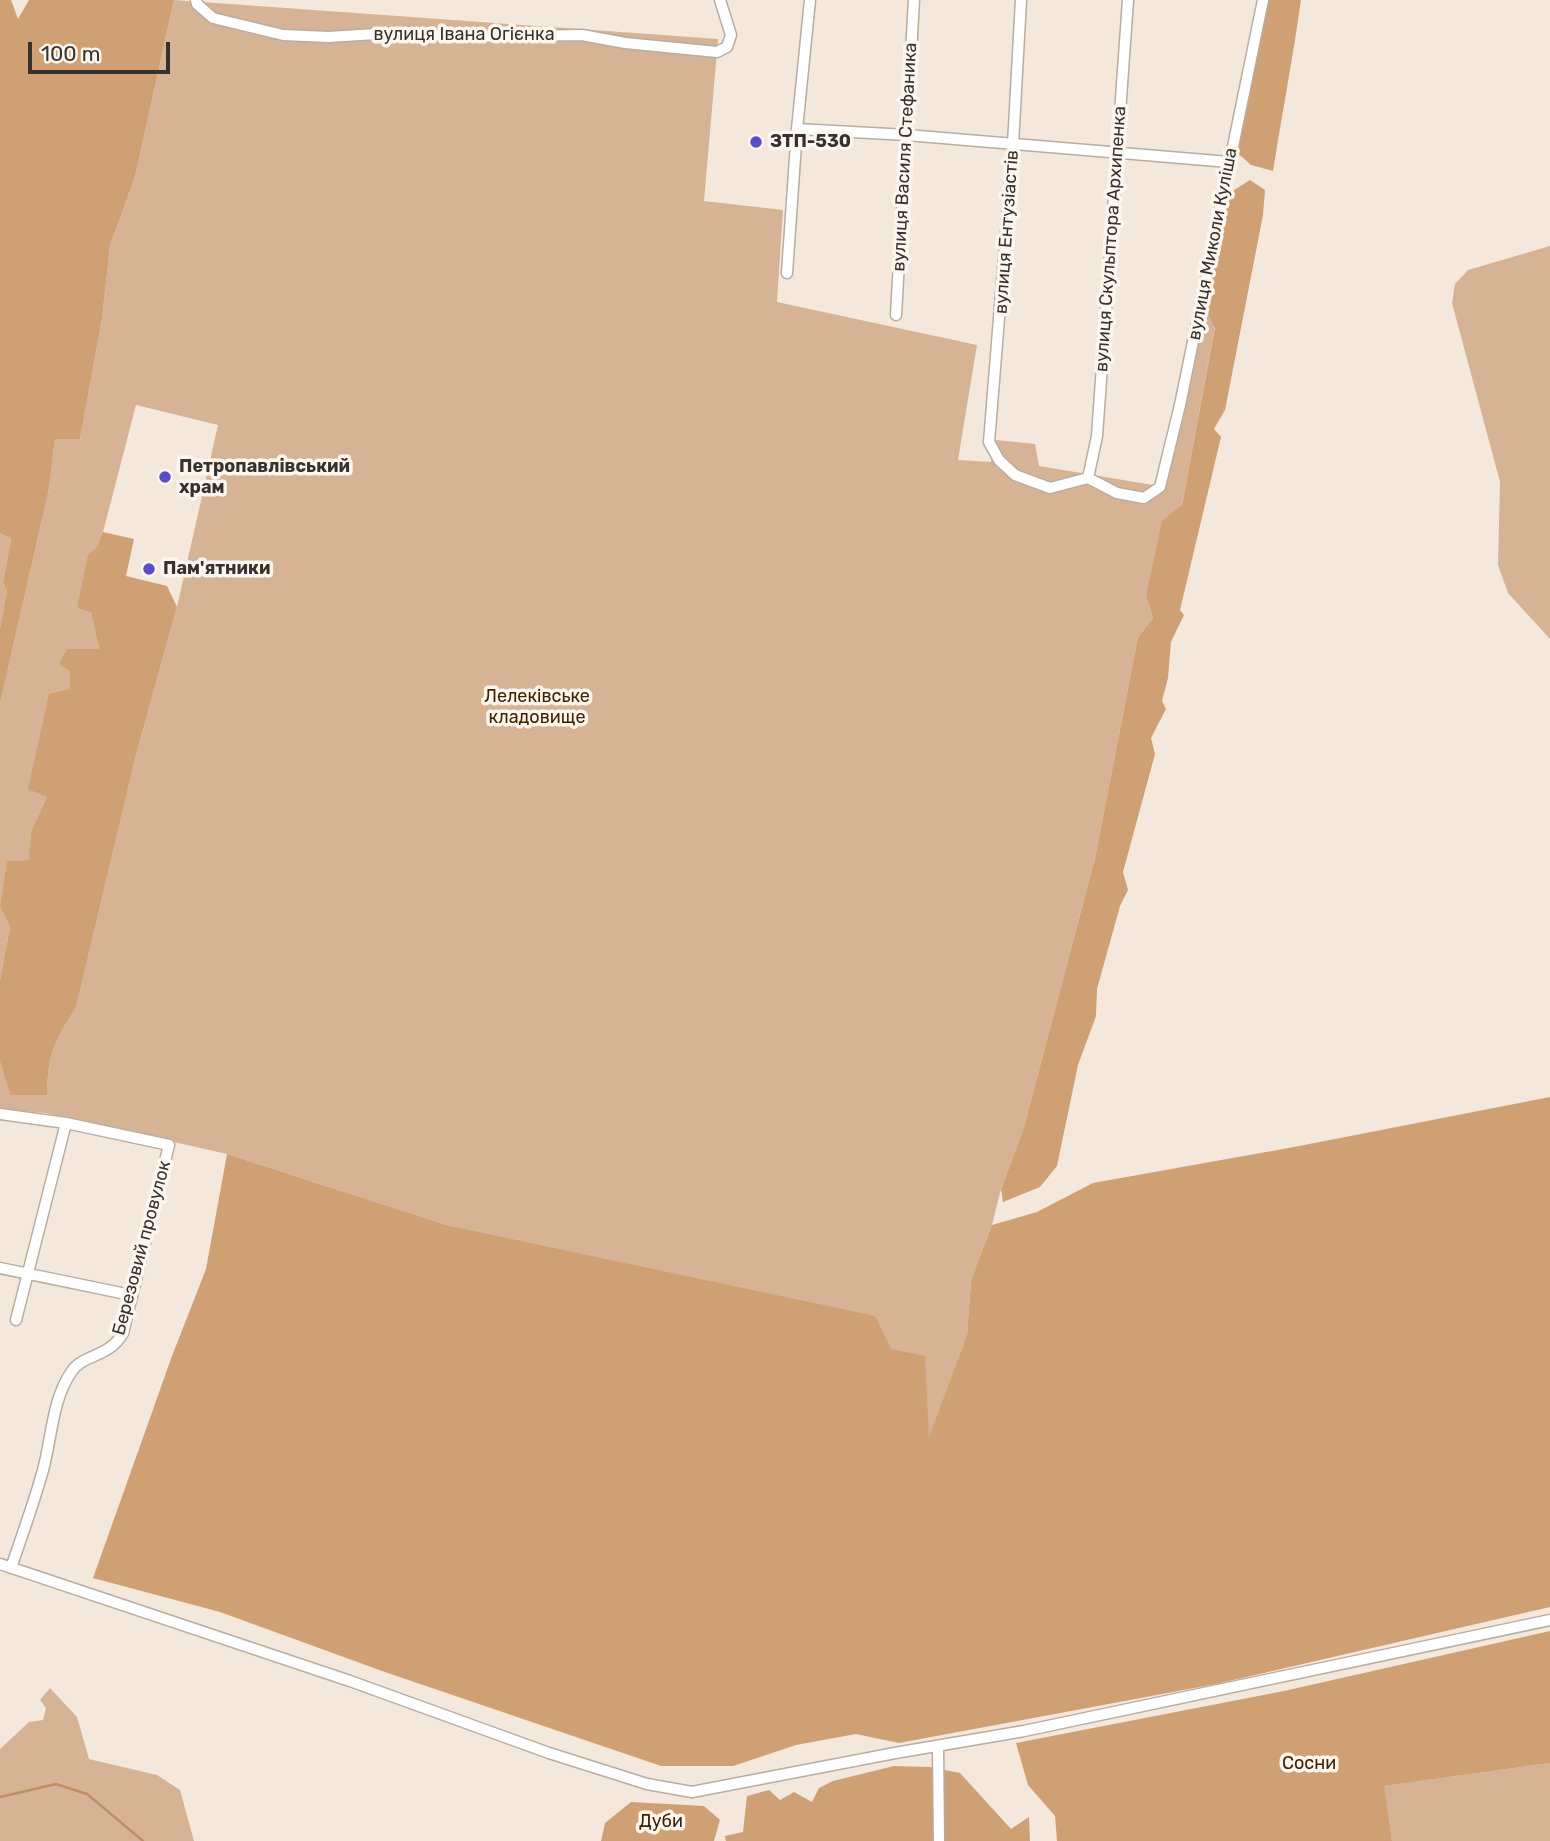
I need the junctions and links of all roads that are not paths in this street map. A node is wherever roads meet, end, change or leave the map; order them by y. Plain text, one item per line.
1 (196, 0) edge
2 (720, 0) edge
3 (810, 0) edge
4 (914, 0) edge
5 (1021, 0) edge
6 (1128, 0) edge
7 (1263, 0) edge
8 (797, 129) junction
9 (907, 135) junction
10 (1013, 145) junction
11 (1118, 152) junction
12 (1229, 162) junction
13 (787, 273) dead end
14 (896, 315) dead end
15 (1088, 478) junction
16 (0, 1114) edge
17 (66, 1123) junction
18 (0, 1268) edge
19 (29, 1273) junction
20 (131, 1295) junction
21 (16, 1320) dead end
22 (5, 1566) edge
23 (1550, 1620) edge
24 (938, 1747) junction
25 (939, 1841) edge

1 - 2 street, вулиця Івана Огієнка
3 - 8 street
4 - 9 street, вулиця Василя Стефаника
5 - 10 street, вулиця Ентузіастів
6 - 11 street, вулиця Скульптора Архипенка
7 - 12 street, вулиця Миколи Куліша
8 - 9 street
8 - 13 street
9 - 10 street
9 - 14 street, вулиця Василя Стефаника
10 - 11 street
10 - 15 street, вулиця Ентузіастів
11 - 12 street
11 - 15 street, вулиця Скульптора Архипенка
12 - 15 street, вулиця Миколи Куліша
16 - 17 street
17 - 19 street
17 - 20 street, Березовий провулок
18 - 19 street
19 - 20 street
19 - 21 street
20 - 22 street, Березовий провулок
22 - 24 street
23 - 24 street
24 - 25 street

